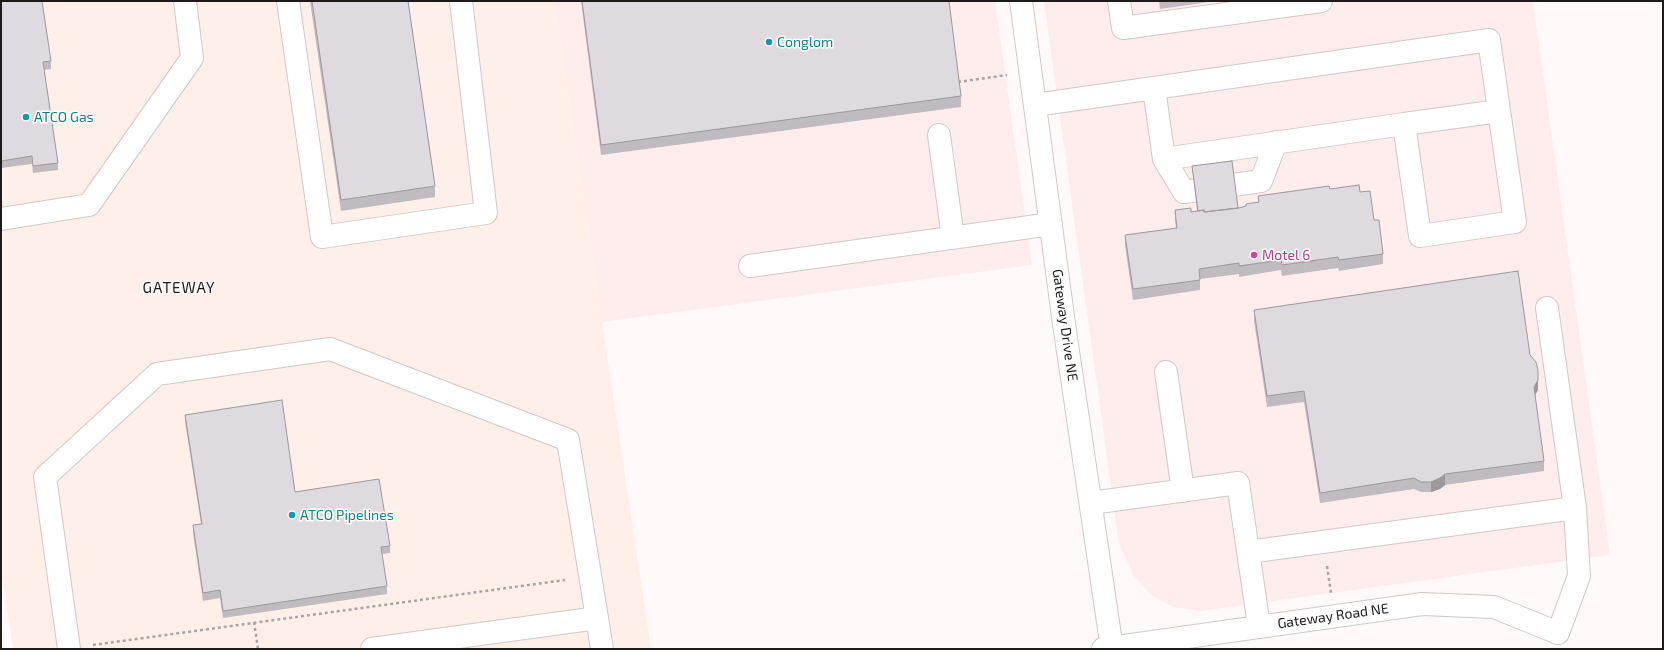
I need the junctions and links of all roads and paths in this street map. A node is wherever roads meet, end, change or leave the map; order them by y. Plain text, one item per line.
1 (185, 1) edge
2 (288, 1) edge
3 (461, 1) edge
4 (1021, 1) edge
5 (1118, 1) edge
6 (1321, 1) edge
7 (1030, 72) junction
8 (958, 82) edge
9 (1154, 88) junction
10 (1035, 105) junction
11 (1499, 111) junction
12 (1404, 124) junction
13 (939, 135) dead end
14 (1276, 142) junction
15 (1164, 159) junction
16 (1, 219) edge
17 (1051, 224) junction
18 (953, 238) junction
19 (750, 266) dead end
20 (1547, 308) dead end
21 (1166, 372) dead end
22 (1183, 491) junction
23 (1091, 503) junction
24 (1575, 508) junction
25 (1323, 542) junction
26 (1248, 552) junction
27 (568, 580) dead end
28 (1334, 616) junction
29 (597, 618) junction
30 (254, 622) junction
31 (1259, 626) junction
32 (80, 647) edge
33 (258, 649) edge
34 (372, 649) edge
35 (602, 649) edge
36 (1109, 649) edge

1 - 16 street
2 - 3 street
4 - 7 street, Gateway Drive NE
5 - 6 street
7 - 8 path
7 - 10 street, Gateway Drive NE
9 - 10 street
9 - 11 street
9 - 15 street
10 - 17 street, Gateway Drive NE
11 - 12 street
11 - 12 street
12 - 14 street
13 - 18 street
14 - 15 street
14 - 15 street
17 - 18 street
17 - 23 street, Gateway Drive NE
18 - 19 street
20 - 24 street
21 - 22 street
22 - 23 street
22 - 26 street
23 - 36 street, Gateway Drive NE
24 - 25 street
24 - 28 street, Gateway Road NE
25 - 26 street
25 - 28 path
26 - 31 street
27 - 30 path
28 - 31 street, Gateway Road NE
29 - 32 street
29 - 34 street
29 - 35 street
30 - 32 path
30 - 33 path
31 - 36 street, Gateway Road NE

